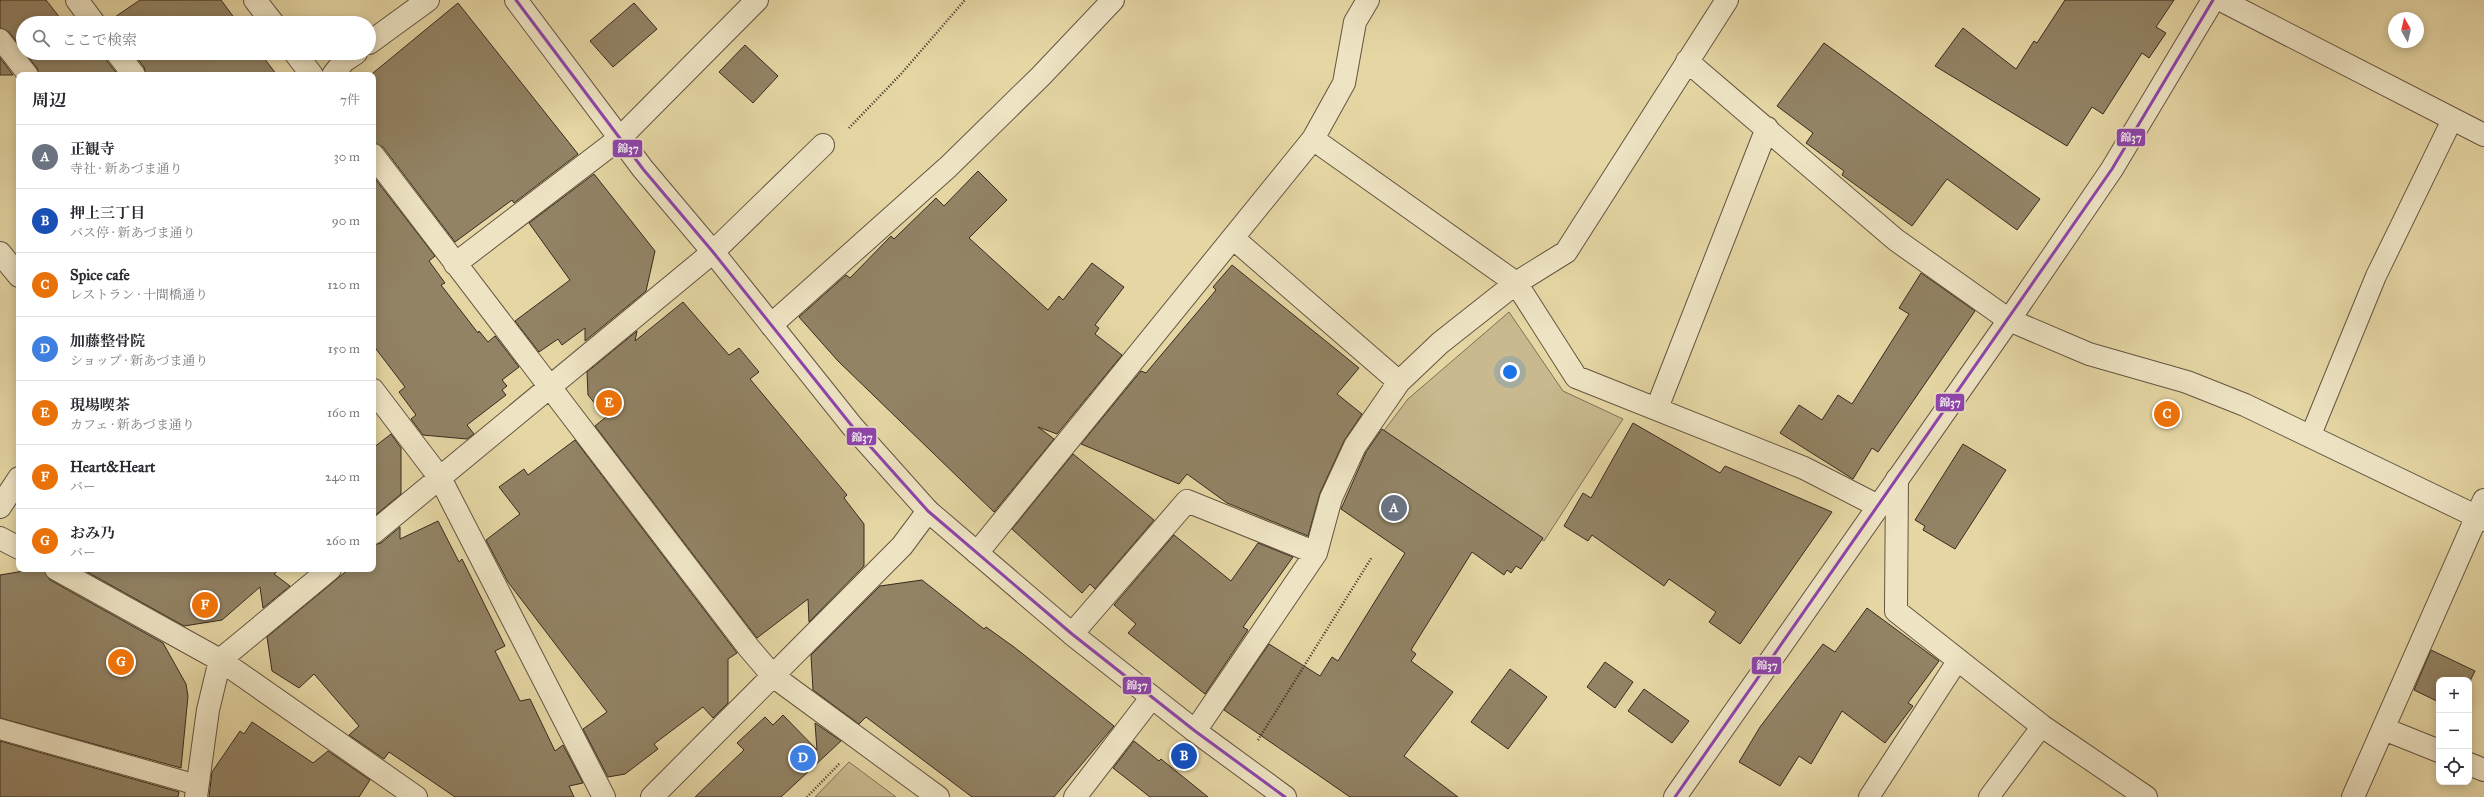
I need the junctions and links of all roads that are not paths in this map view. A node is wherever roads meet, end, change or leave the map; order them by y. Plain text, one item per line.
1 (77, 0) edge
2 (255, 0) edge
3 (428, 0) edge
4 (516, 0) edge
5 (757, 0) edge
6 (1113, 0) edge
7 (1368, 0) edge
8 (2213, 0) edge
9 (2221, 0) edge
10 (1722, 2) edge
11 (89, 16) edge
12 (268, 16) edge
13 (376, 38) edge
14 (0, 39) edge
15 (16, 60) edge
16 (16, 60) edge
17 (122, 60) edge
18 (300, 60) edge
19 (346, 60) edge
20 (1687, 61) junction
21 (26, 72) edge
22 (132, 72) edge
23 (310, 72) edge
24 (335, 72) edge
25 (2452, 120) junction
26 (1767, 128) junction
27 (2484, 136) edge
28 (620, 138) junction
29 (1313, 139) junction
30 (823, 145) road end
31 (376, 159) edge
32 (1233, 238) junction
33 (713, 252) junction
34 (0, 253) edge
35 (455, 264) junction
36 (16, 272) edge
37 (1516, 283) junction
38 (2009, 320) junction
39 (771, 325) junction
40 (1399, 382) junction
41 (551, 386) junction
42 (376, 394) edge
43 (1657, 408) junction
44 (2310, 437) junction
45 (440, 478) junction
46 (1897, 479) junction
47 (16, 483) edge
48 (1878, 506) junction
49 (0, 507) edge
50 (928, 511) junction
51 (2482, 513) edge
52 (376, 531) edge
53 (0, 538) edge
54 (16, 546) edge
55 (977, 553) junction
56 (1316, 553) junction
57 (61, 572) edge
58 (326, 572) edge
59 (1072, 634) junction
60 (220, 660) junction
61 (1958, 660) junction
62 (773, 676) junction
63 (1152, 697) junction
64 (2042, 726) junction
65 (0, 729) edge
66 (2384, 729) junction
67 (1195, 731) junction
68 (2436, 751) edge
69 (2472, 765) edge
70 (2484, 770) edge
71 (196, 791) edge
72 (416, 797) edge
73 (604, 797) edge
74 (652, 797) edge
75 (938, 797) edge
76 (1074, 797) edge
77 (1285, 797) edge
78 (1675, 797) edge
79 (1869, 797) edge
80 (1989, 797) edge
81 (2146, 797) edge
82 (2353, 797) edge

1 - 11 street
2 - 12 street
3 - 13 street
4 - 28 street
5 - 28 street
6 - 39 street
7 - 29 street
8 - 38 street
9 - 25 street
10 - 20 street
14 - 16 lane
15 - 21 lane
17 - 22 street
18 - 23 street
19 - 24 street
20 - 26 street
20 - 37 street
25 - 27 street
25 - 44 lane
26 - 38 street
26 - 43 street
28 - 33 street
28 - 35 street
29 - 32 street
29 - 37 street
30 - 33 street
31 - 35 street
32 - 40 street
32 - 55 street
33 - 39 street
33 - 41 street
34 - 36 street
35 - 41 street
37 - 40 street
37 - 43 street
38 - 44 street
38 - 46 street
39 - 50 street
40 - 56 street
41 - 45 street
41 - 62 street
42 - 45 street
43 - 48 street
44 - 51 street
45 - 52 street
45 - 73 street
46 - 48 street
46 - 61 street
47 - 49 street
48 - 78 street
50 - 55 street
50 - 62 street
51 - 66 street
53 - 54 street
55 - 59 street
56 - 59 street
56 - 67 street
57 - 60 street
58 - 60 street
59 - 63 street
60 - 71 street
60 - 72 street
61 - 64 street
61 - 79 lane
62 - 74 street
62 - 75 street
63 - 67 street
63 - 76 street
64 - 80 lane
64 - 81 street
65 - 71 lane
66 - 68 street
66 - 82 street
67 - 77 street
69 - 70 street

